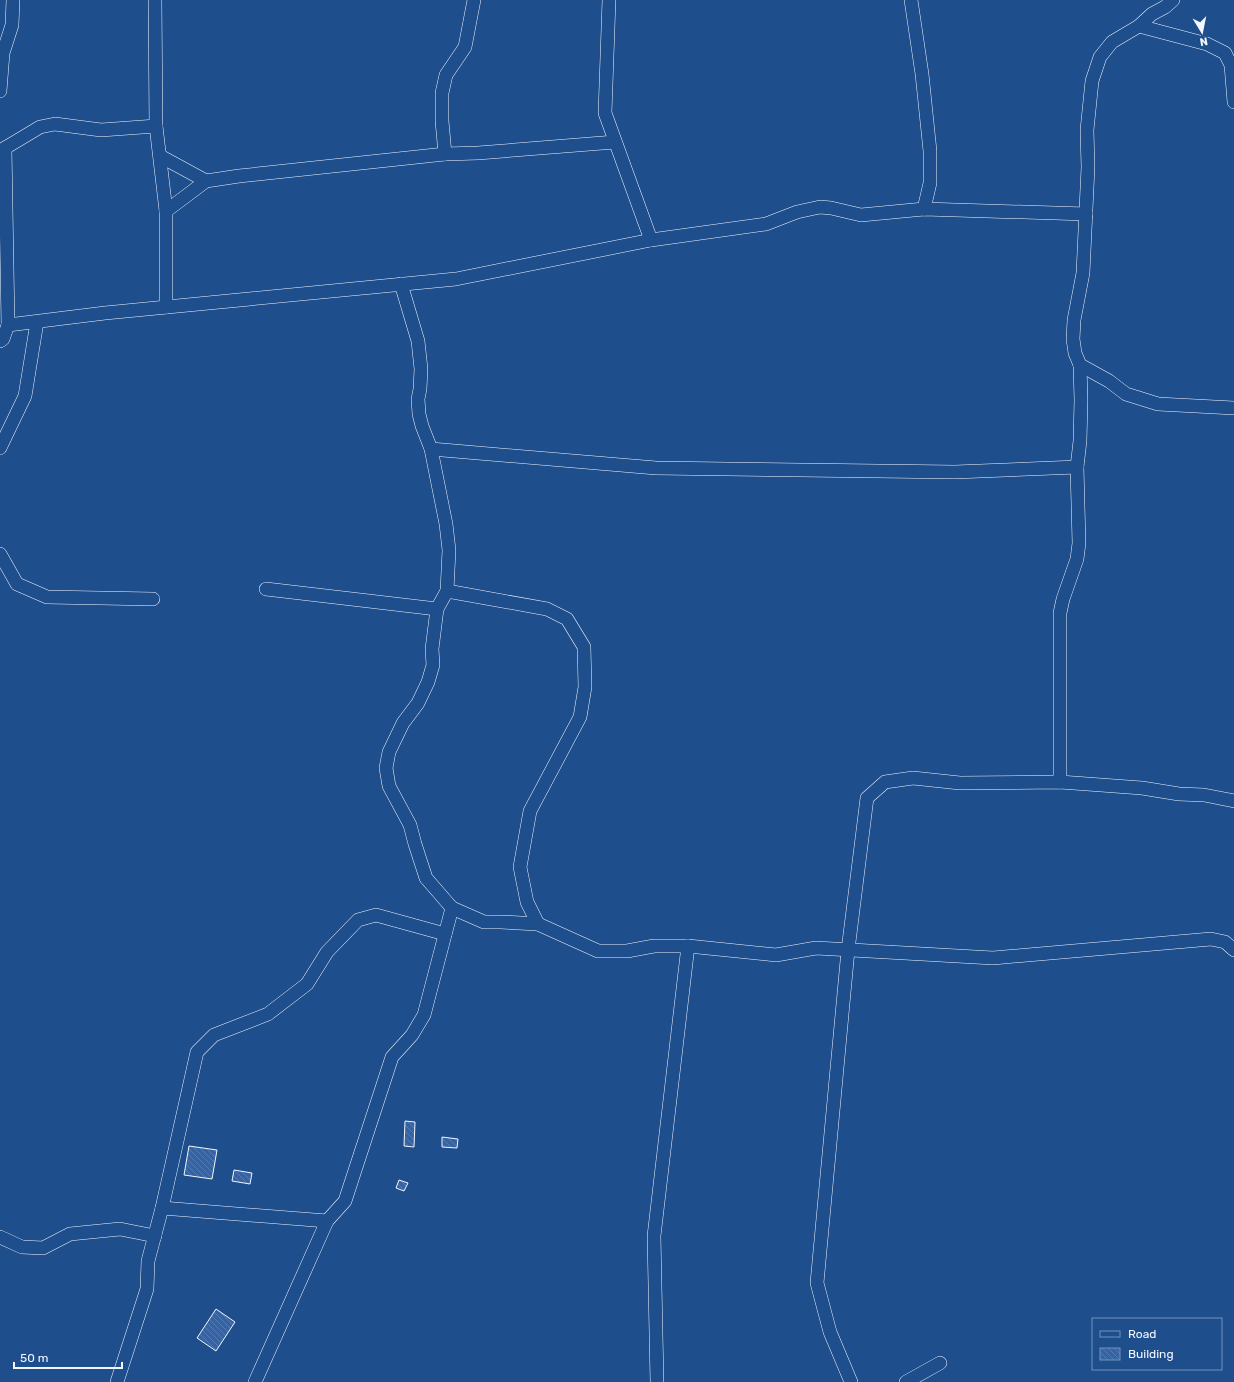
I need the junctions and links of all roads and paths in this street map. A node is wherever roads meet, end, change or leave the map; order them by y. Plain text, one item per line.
1 (13, 0) edge
2 (155, 0) edge
3 (474, 0) edge
4 (609, 0) edge
5 (911, 0) edge
6 (1173, 0) edge
7 (1139, 26) junction
8 (0, 91) edge
9 (1234, 102) edge
10 (156, 126) junction
11 (615, 142) junction
12 (2, 151) edge
13 (445, 154) junction
14 (160, 156) junction
15 (206, 181) junction
16 (924, 209) junction
17 (166, 211) junction
18 (1086, 214) junction
19 (651, 240) junction
20 (401, 284) junction
21 (166, 307) junction
22 (37, 322) junction
23 (8, 325) junction
24 (0, 341) edge
25 (1080, 366) junction
26 (1234, 408) edge
27 (0, 448) edge
28 (432, 449) junction
29 (1077, 467) junction
30 (0, 554) edge
31 (266, 589) dead end
32 (447, 591) junction
33 (153, 599) dead end
34 (437, 609) junction
35 (1060, 782) junction
36 (1234, 801) edge
37 (452, 908) junction
38 (538, 924) junction
39 (445, 934) junction
40 (688, 946) junction
41 (848, 950) junction
42 (1234, 950) edge
43 (162, 1208) junction
44 (327, 1221) junction
45 (155, 1236) junction
46 (0, 1237) edge
47 (940, 1364) dead end
48 (117, 1382) edge
49 (255, 1382) edge
50 (657, 1382) edge
51 (852, 1382) edge
52 (906, 1382) edge

1 - 8 street
2 - 10 street
3 - 13 street
4 - 11 street
5 - 16 street
6 - 7 street
7 - 9 street
7 - 18 street
10 - 12 street
10 - 14 street
11 - 13 street
11 - 19 street
12 - 23 street
13 - 15 street
14 - 15 street
14 - 17 street
15 - 17 street
16 - 18 street
16 - 19 street
17 - 21 street
18 - 25 street
19 - 20 street
20 - 21 street
20 - 28 street
21 - 22 street
22 - 23 street
22 - 27 street
23 - 24 street
25 - 26 street
25 - 29 street
28 - 29 street
28 - 32 street
29 - 35 street
30 - 33 street
31 - 34 street
32 - 34 street
32 - 38 street
34 - 37 street
35 - 36 street
35 - 41 street
37 - 38 street
37 - 39 street
38 - 40 street
39 - 43 street
39 - 44 street
40 - 41 street
40 - 50 street
41 - 42 street
41 - 51 street
43 - 44 street
43 - 45 street
44 - 49 street
45 - 46 street
45 - 48 street
47 - 52 street

